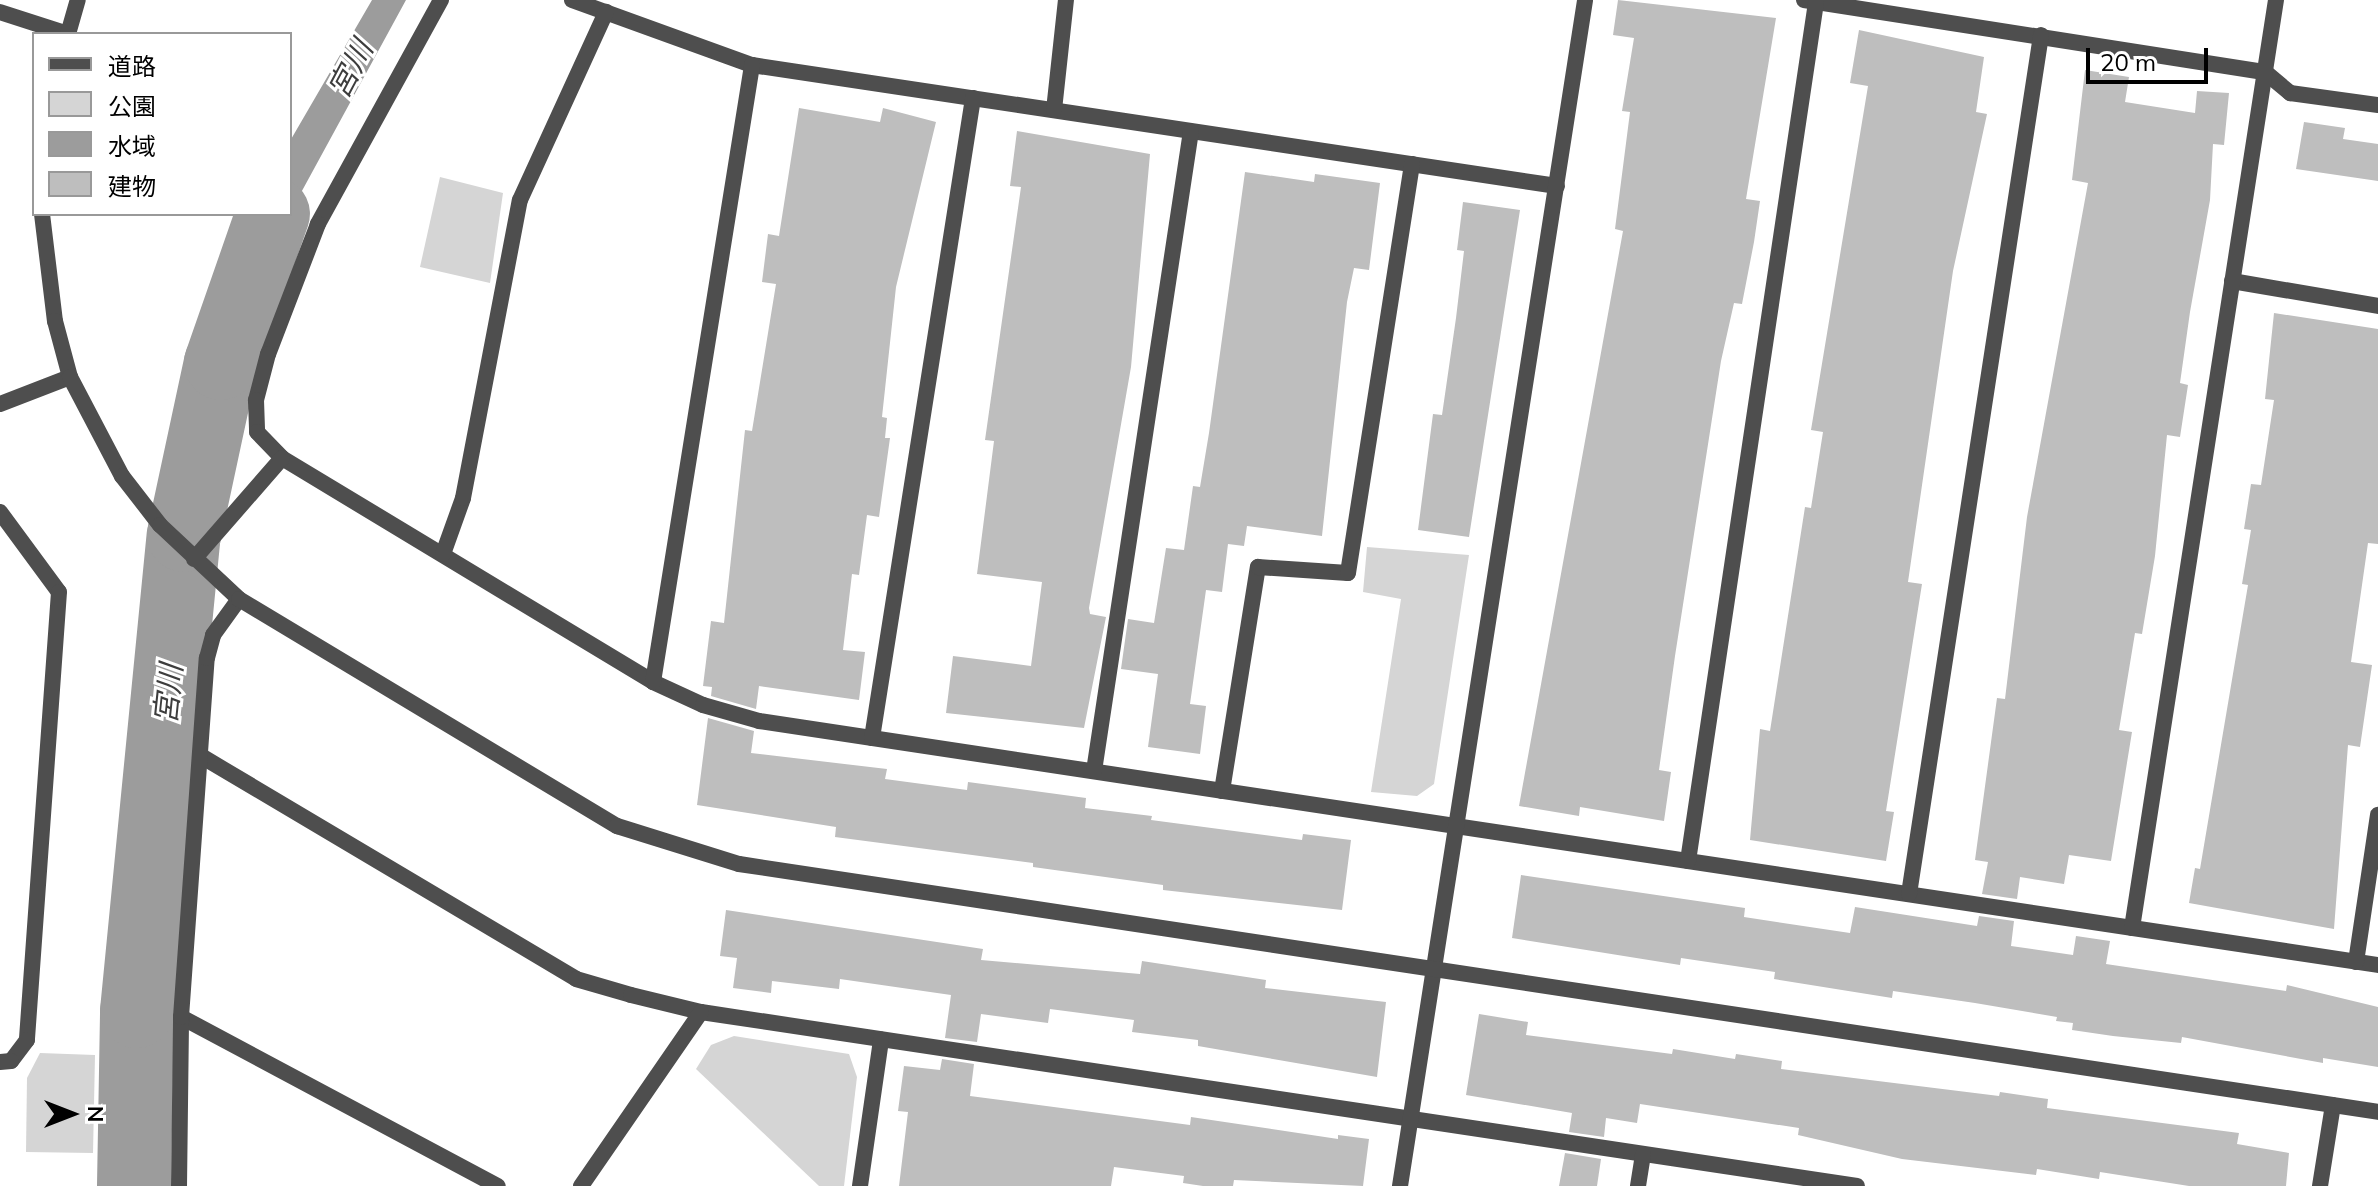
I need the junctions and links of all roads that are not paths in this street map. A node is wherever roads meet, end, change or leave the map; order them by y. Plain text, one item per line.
1 (78, 0) edge
2 (441, 0) edge
3 (572, 0) edge
4 (1066, 0) edge
5 (1585, 0) edge
6 (2276, 0) edge
7 (1810, 1) edge
8 (0, 12) edge
9 (606, 12) junction
10 (62, 32) edge
11 (69, 32) edge
12 (2041, 35) junction
13 (752, 65) junction
14 (2265, 72) junction
15 (973, 98) junction
16 (2378, 105) edge
17 (1054, 110) junction
18 (1191, 131) junction
19 (1412, 164) junction
20 (1557, 186) junction
21 (42, 216) edge
22 (2232, 281) junction
23 (2378, 306) edge
24 (70, 377) junction
25 (0, 404) edge
26 (282, 458) junction
27 (0, 512) edge
28 (443, 554) junction
29 (194, 559) junction
30 (239, 599) junction
31 (653, 682) junction
32 (872, 738) junction
33 (201, 756) junction
34 (1094, 771) junction
35 (1222, 791) junction
36 (2378, 815) edge
37 (1457, 826) junction
38 (1688, 861) junction
39 (1909, 894) junction
40 (2132, 928) junction
41 (2356, 962) junction
42 (2378, 965) edge
43 (1434, 970) junction
44 (701, 1012) junction
45 (181, 1017) junction
46 (881, 1040) junction
47 (0, 1062) edge
48 (2333, 1105) junction
49 (2378, 1112) edge
50 (1410, 1119) junction
51 (1643, 1154) junction
52 (179, 1186) edge
53 (498, 1186) edge
54 (581, 1186) edge
55 (860, 1186) edge
56 (1400, 1186) edge
57 (1638, 1186) edge
58 (1857, 1186) edge
59 (2320, 1186) edge

1 - 11 street
2 - 26 street
3 - 9 street
4 - 17 street
5 - 20 street
6 - 14 street
7 - 12 street
7 - 38 street
8 - 10 street
9 - 13 street
9 - 28 street
12 - 14 street
12 - 39 street
13 - 15 street
13 - 31 street
14 - 16 street
14 - 22 street
15 - 17 street
15 - 32 street
17 - 18 street
18 - 19 street
18 - 34 street
19 - 20 street
19 - 35 street
20 - 37 street
21 - 24 street
22 - 23 street
22 - 40 street
24 - 25 street
24 - 29 street
26 - 28 street
26 - 29 street
27 - 47 street
28 - 31 street
29 - 30 street
30 - 33 street
30 - 43 street
31 - 32 street
32 - 34 street
33 - 44 street
33 - 45 street
34 - 35 street
35 - 37 street
36 - 41 street
37 - 38 street
37 - 43 street
38 - 39 street
39 - 40 street
40 - 41 street
41 - 42 street
43 - 48 street
43 - 50 street
44 - 46 street
44 - 54 street
45 - 52 street
45 - 53 street
46 - 50 street
46 - 55 street
48 - 49 street
48 - 59 street
50 - 51 street
50 - 56 street
51 - 57 street
51 - 58 street

